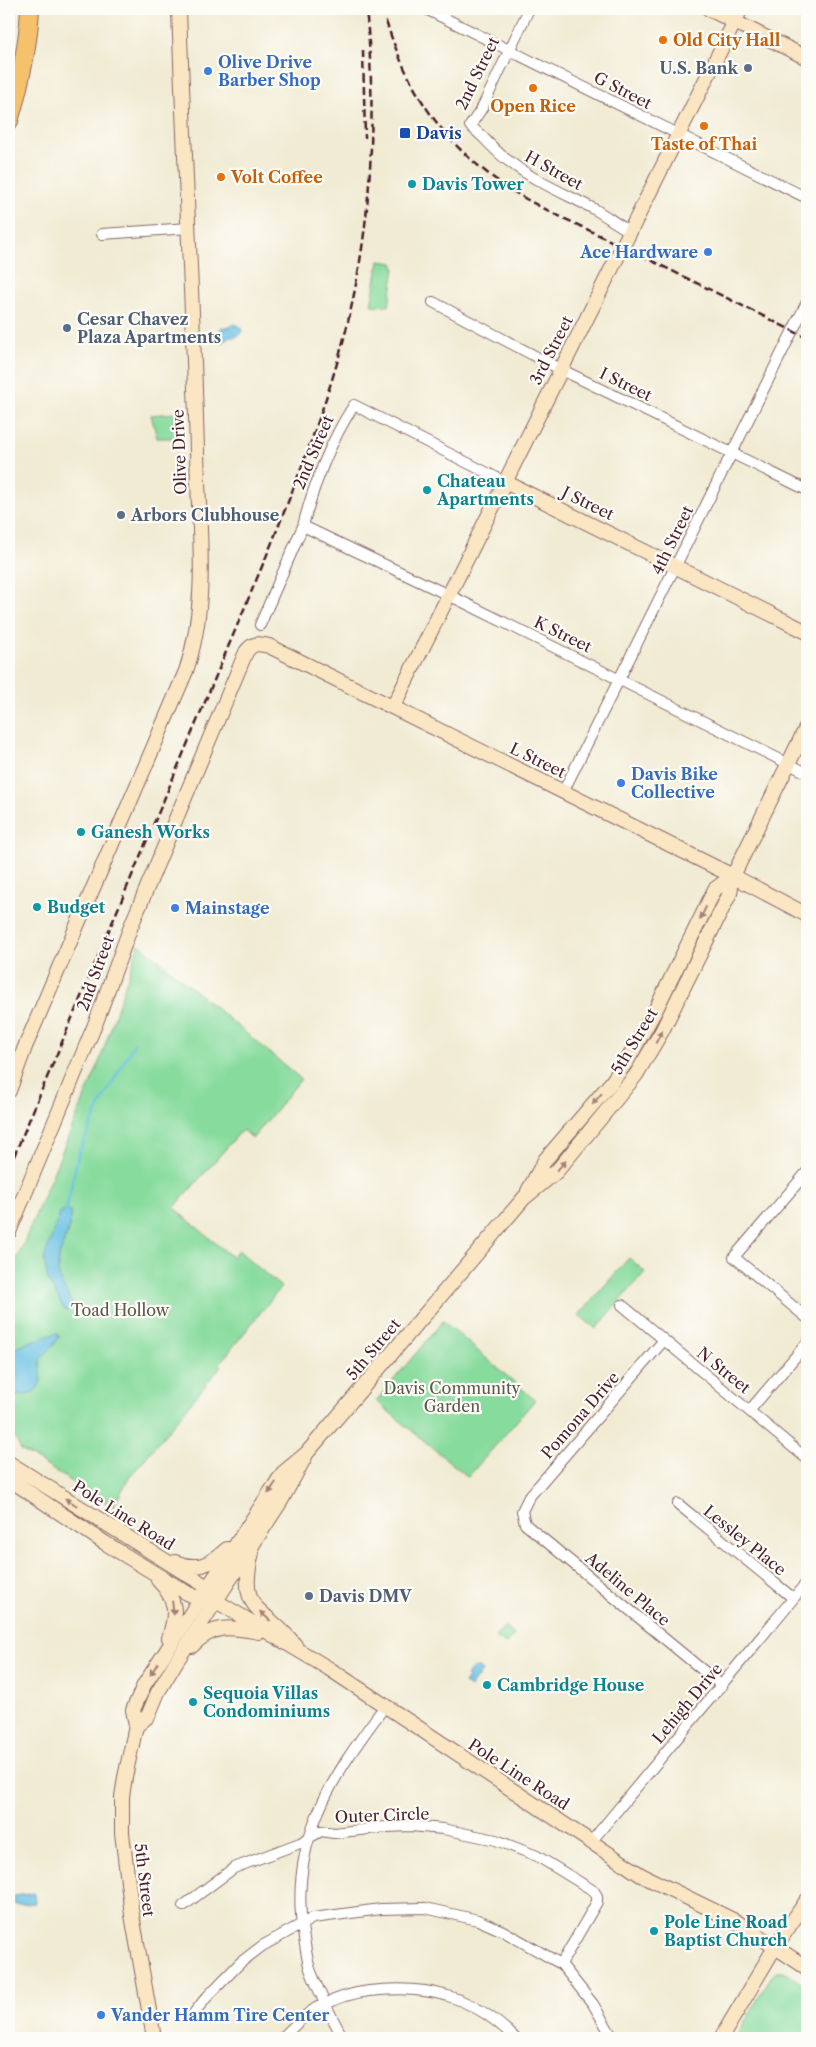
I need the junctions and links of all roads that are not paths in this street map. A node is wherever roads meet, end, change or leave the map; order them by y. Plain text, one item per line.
1 (20, 9) edge
2 (30, 9) edge
3 (179, 9) edge
4 (426, 9) edge
5 (529, 9) edge
6 (709, 9) edge
7 (741, 9) edge
8 (734, 22) junction
9 (509, 50) junction
10 (807, 58) edge
11 (9, 86) edge
12 (9, 121) edge
13 (470, 126) joint
14 (672, 132) junction
15 (807, 198) edge
16 (189, 228) junction
17 (630, 231) junction
18 (102, 234) dead end
19 (432, 302) dead end
20 (807, 302) edge
21 (562, 369) junction
22 (354, 405) joint
23 (732, 453) junction
24 (505, 482) junction
25 (807, 490) edge
26 (303, 526) junction
27 (676, 566) junction
28 (448, 596) junction
29 (260, 625) dead end
30 (807, 632) edge
31 (251, 645) joint
32 (620, 679) junction
33 (393, 707) junction
34 (807, 726) edge
35 (789, 764) junction
36 (807, 773) edge
37 (563, 792) junction
38 (733, 876) junction
39 (807, 915) edge
40 (13, 1073) edge
41 (9, 1091) edge
42 (807, 1172) edge
43 (9, 1232) edge
44 (622, 1305) dead end
45 (807, 1318) edge
46 (664, 1340) junction
47 (807, 1343) edge
48 (750, 1410) junction
49 (306, 1454) junction
50 (807, 1459) edge
51 (9, 1463) edge
52 (9, 1479) edge
53 (32, 1486) junction
54 (678, 1504) dead end
55 (522, 1511) joint
56 (87, 1531) junction
57 (239, 1539) junction
58 (255, 1540) junction
59 (142, 1547) junction
60 (157, 1556) junction
61 (149, 1571) junction
62 (807, 1582) edge
63 (203, 1593) junction
64 (793, 1598) junction
65 (216, 1601) junction
66 (269, 1634) junction
67 (298, 1650) junction
68 (164, 1652) junction
69 (176, 1662) junction
70 (722, 1686) junction
71 (385, 1706) junction
72 (136, 1726) junction
73 (307, 1840) junction
74 (590, 1842) junction
75 (807, 1900) edge
76 (182, 1906) dead end
77 (302, 1925) junction
78 (775, 1947) junction
79 (561, 1964) junction
80 (807, 1968) edge
81 (325, 2005) junction
82 (191, 2018) dead end
83 (154, 2038) edge
84 (282, 2038) edge
85 (343, 2038) edge
86 (516, 2038) edge
87 (614, 2038) edge
88 (721, 2038) edge

1 - 11 highway
2 - 12 highway
3 - 16 street, Olive Drive
4 - 9 street, G Street
5 - 9 street, 2nd Street
6 - 8 street
7 - 8 street, 3rd Street
8 - 10 street
8 - 14 street, 3rd Street
9 - 13 street, 2nd Street
9 - 14 street, G Street
13 - 17 street, H Street
14 - 15 street, G Street
14 - 17 street, 3rd Street
16 - 18 street
16 - 40 street, Olive Drive
17 - 21 street, 3rd Street
19 - 21 street, I Street
20 - 23 street, 4th Street
21 - 23 street, I Street
21 - 24 street, 3rd Street
22 - 24 street, J Street
22 - 26 street, 2nd Street
23 - 25 street, I Street
23 - 27 street, 4th Street
24 - 27 street, J Street
24 - 28 street, 3rd Street
26 - 28 street, K Street
26 - 29 street, 2nd Street
27 - 30 street, J Street
27 - 32 street, 4th Street
28 - 32 street, K Street
28 - 33 street, 3rd Street
31 - 33 street, L Street
31 - 43 street, 2nd Street
32 - 35 street, K Street
32 - 37 street, 4th Street
33 - 37 street, L Street
34 - 35 street, 5th Street
35 - 36 street, K Street
35 - 38 street, 5th Street
37 - 38 street, L Street
38 - 39 street, L Street
38 - 49 street, 5th Street
40 - 41 street, Olive Drive
42 - 45 street
44 - 46 street, N Street
46 - 48 street, N Street
46 - 55 street, Pomona Drive
47 - 48 street
48 - 50 street, N Street
49 -> 57 street, 5th Street
49 - 58 street, 5th Street
51 - 53 street, Pole Line Road
52 - 53 street, Pole Line Road
53 - 56 street, Pole Line Road
59 -> 53 street, Pole Line Road
54 - 64 street, Lessley Place
55 - 70 street, Adeline Place
56 - 59 street
56 - 61 street, Pole Line Road
57 - 60 street
57 - 63 street, 5th Street
58 - 65 street, 5th Street
67 -> 58 street
59 - 60 street, Pole Line Road
60 - 63 street, Pole Line Road
61 - 63 street, Pole Line Road
61 -> 68 street
62 - 64 street, Lehigh Drive
63 - 65 street, Pole Line Road
63 - 68 street, 5th Street
64 - 70 street, Lehigh Drive
65 - 66 street, Pole Line Road
65 - 69 street, 5th Street
66 - 67 street, Pole Line Road
66 - 69 street
67 - 71 street, Pole Line Road
68 -> 72 street, 5th Street
69 - 72 street, 5th Street
70 - 74 street, Lehigh Drive
71 - 73 street
71 - 74 street, Pole Line Road
72 - 83 street, 5th Street
73 - 76 street, Outer Circle
73 - 77 street
73 - 79 street, Outer Circle
74 - 78 street, Pole Line Road
75 - 78 street
77 - 79 street
77 - 81 street
77 - 82 street
78 - 80 street, Pole Line Road
78 - 88 street
79 - 87 street
81 - 84 street
81 - 85 street
81 - 86 street

